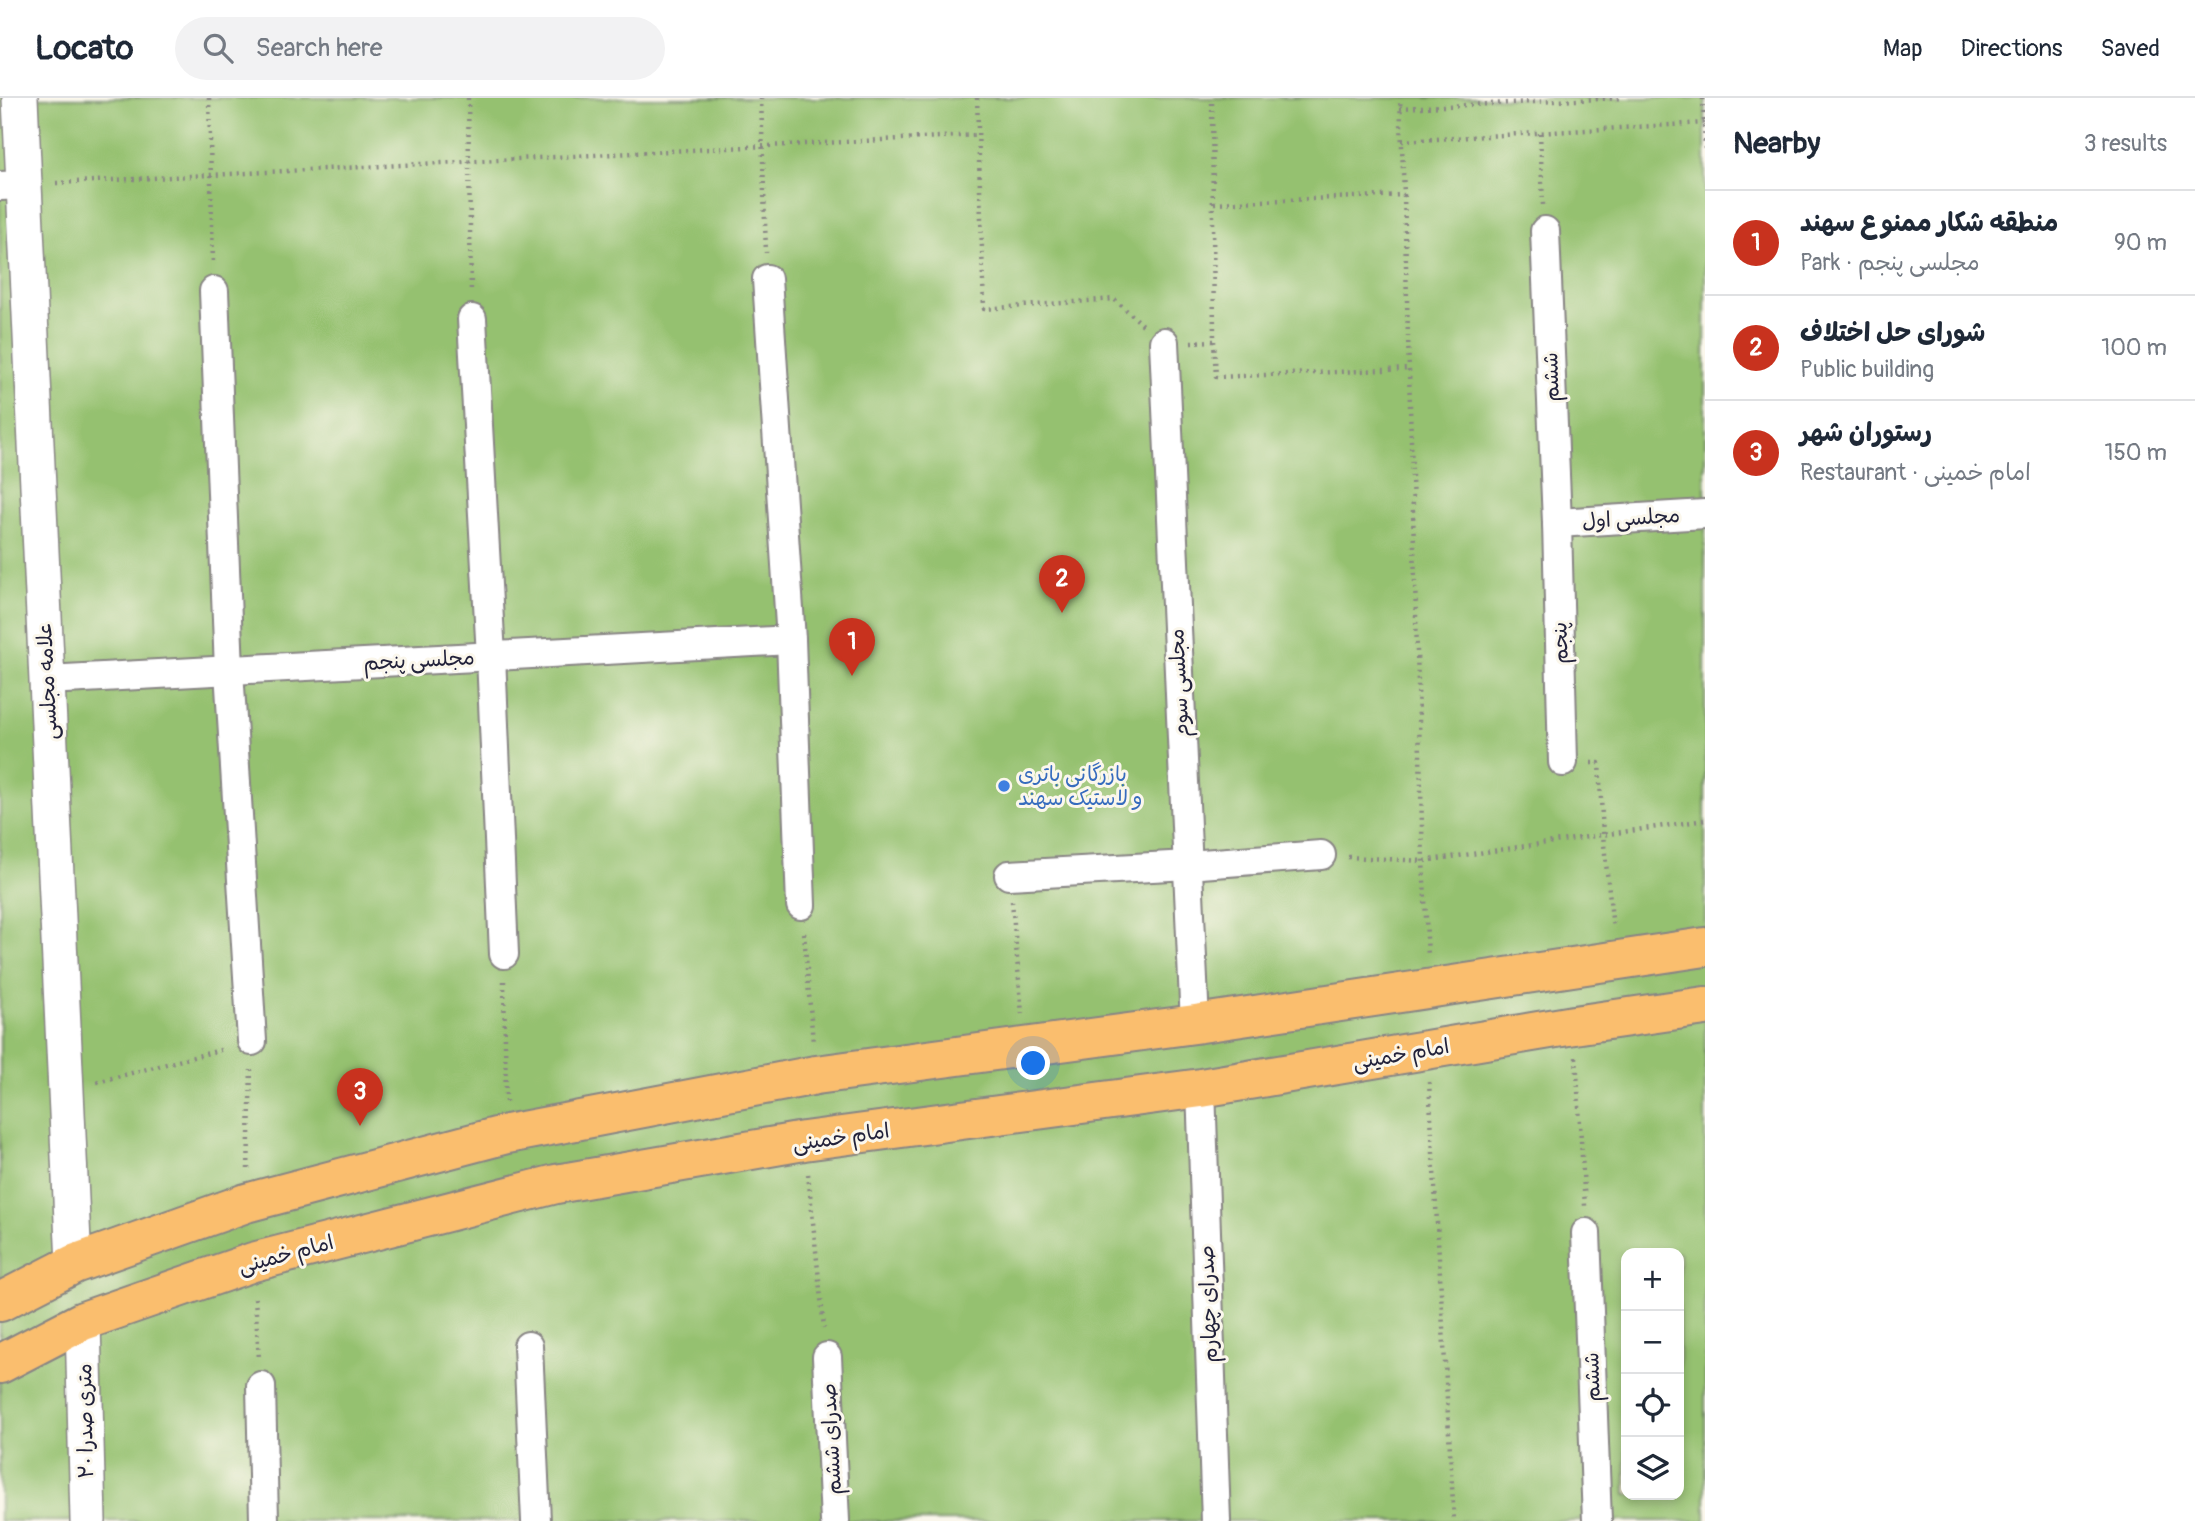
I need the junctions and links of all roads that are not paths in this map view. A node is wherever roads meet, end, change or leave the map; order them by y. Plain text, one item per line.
1 (20, 98) edge
2 (12, 186) edge
3 (1545, 231) road end
4 (767, 279) road end
5 (214, 290) road end
6 (472, 319) road end
7 (1164, 342) road end
8 (1705, 514) edge
9 (1557, 523) junction
10 (790, 640) junction
11 (491, 656) junction
12 (229, 670) junction
13 (47, 680) junction
14 (1563, 762) road end
15 (1321, 855) road end
16 (1188, 865) junction
17 (1009, 874) road end
18 (801, 905) road end
19 (1705, 947) edge
20 (504, 954) road end
21 (1705, 1006) edge
22 (1195, 1024) junction
23 (252, 1041) road end
24 (1201, 1088) junction
25 (1586, 1233) road end
26 (74, 1265) junction
27 (0, 1302) edge
28 (83, 1321) junction
29 (528, 1346) dead end
30 (827, 1357) road end
31 (0, 1364) edge
32 (261, 1386) road end
33 (88, 1521) edge
34 (264, 1521) edge
35 (536, 1521) edge
36 (835, 1521) edge
37 (1216, 1521) edge
38 (1597, 1521) edge

1 - 2 street, علامه مجلسی
2 - 13 street, علامه مجلسی
3 - 9 street, ششم
4 - 10 street
5 - 12 street
6 - 11 street
7 - 16 street, مجلسی سوم
8 - 9 street, مجلسی اول
9 - 14 street, پنجم
10 - 11 street, مجلسی پنجم
10 - 18 street
11 - 12 street, مجلسی پنجم
11 - 20 street
12 - 13 street, مجلسی پنجم
12 - 23 street
13 - 26 street, علامه مجلسی
15 - 16 street
16 - 17 street
16 - 22 street, مجلسی سوم
19 - 22 main road
21 - 24 main road, امام خمینی
22 - 26 main road
24 - 28 main road, امام خمینی
24 - 37 street, صدرای چهارم
25 - 38 street, ششم
26 - 27 main road
28 - 31 main road, امام خمینی
28 - 33 street, ۲۰ متری صدرا
29 - 35 street
30 - 36 street, صدرای ششم
32 - 34 street

